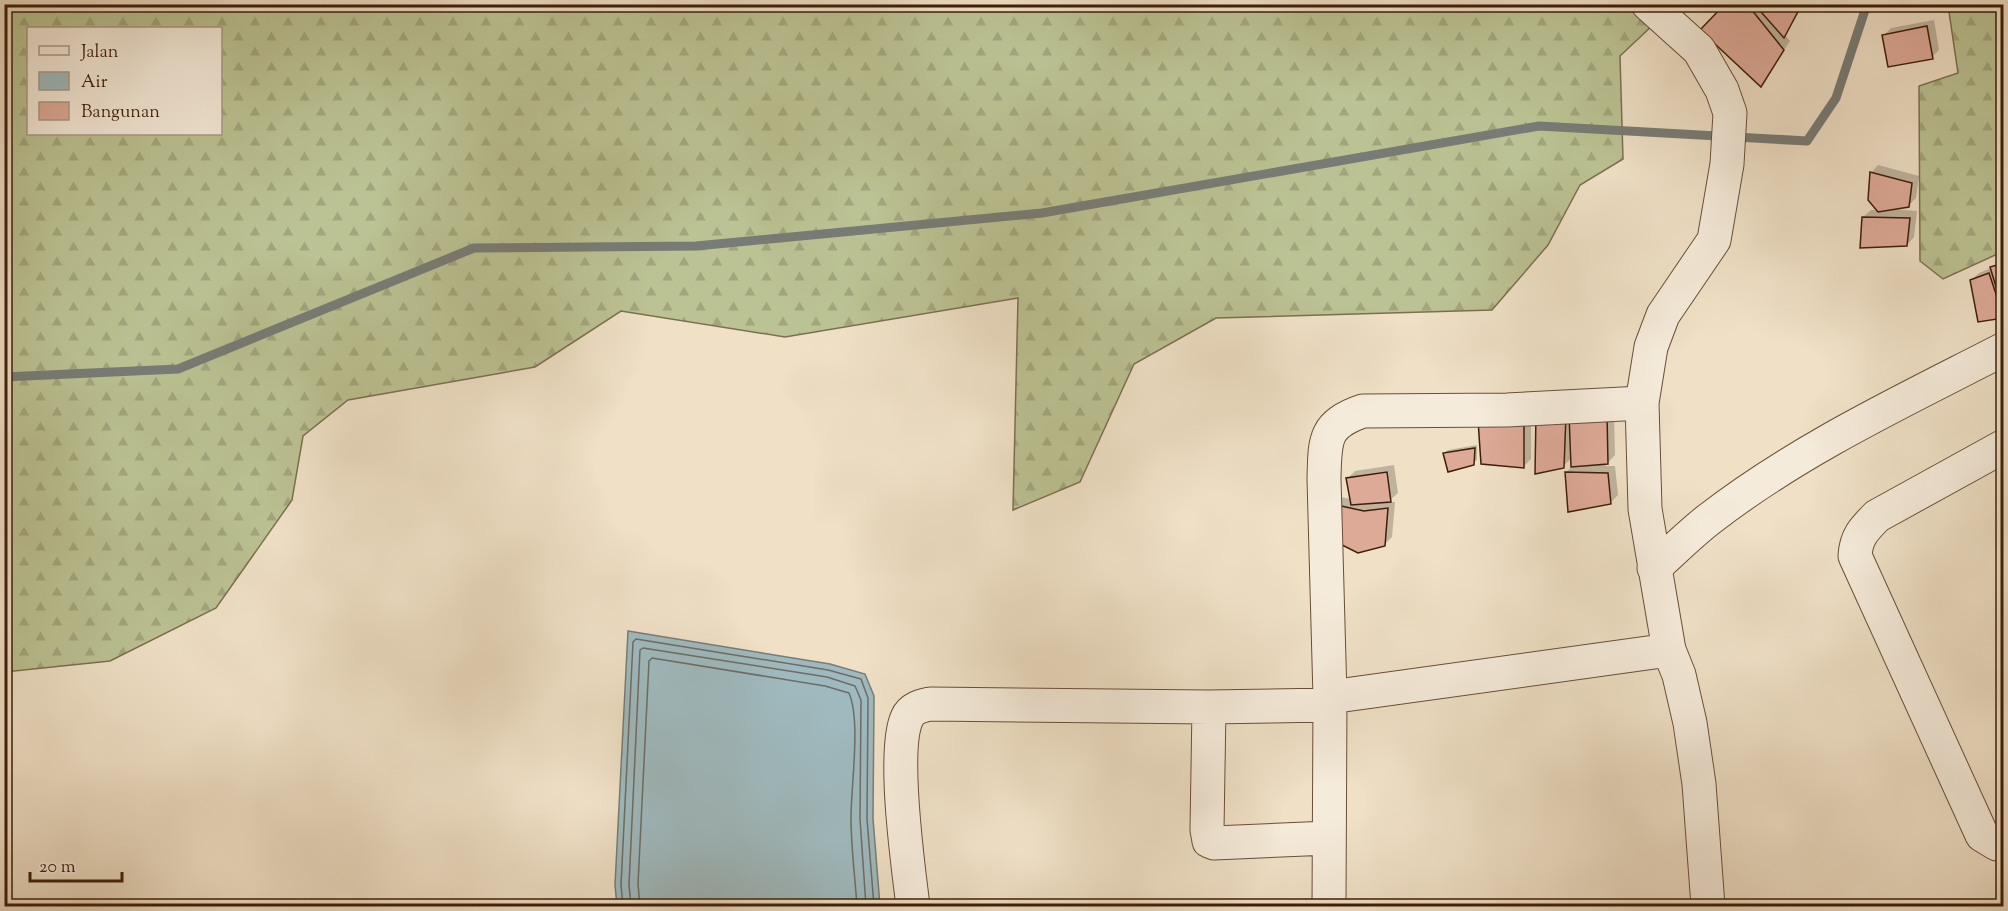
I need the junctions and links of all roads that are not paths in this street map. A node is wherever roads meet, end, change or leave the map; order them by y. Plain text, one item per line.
1 (1648, 4) edge
2 (2004, 349) edge
3 (1642, 403) junction
4 (2004, 446) edge
5 (1654, 568) junction
6 (1670, 650) junction
7 (1329, 701) junction
8 (1209, 707) junction
9 (1329, 838) junction
10 (2004, 842) edge
11 (913, 906) edge
12 (1329, 906) edge
13 (1708, 906) edge

1 - 3 street
2 - 5 street
3 - 5 street
3 - 7 street
4 - 10 street
5 - 6 street
6 - 7 street
6 - 13 street
7 - 8 street
7 - 9 street
8 - 9 street
8 - 11 street
9 - 12 street

